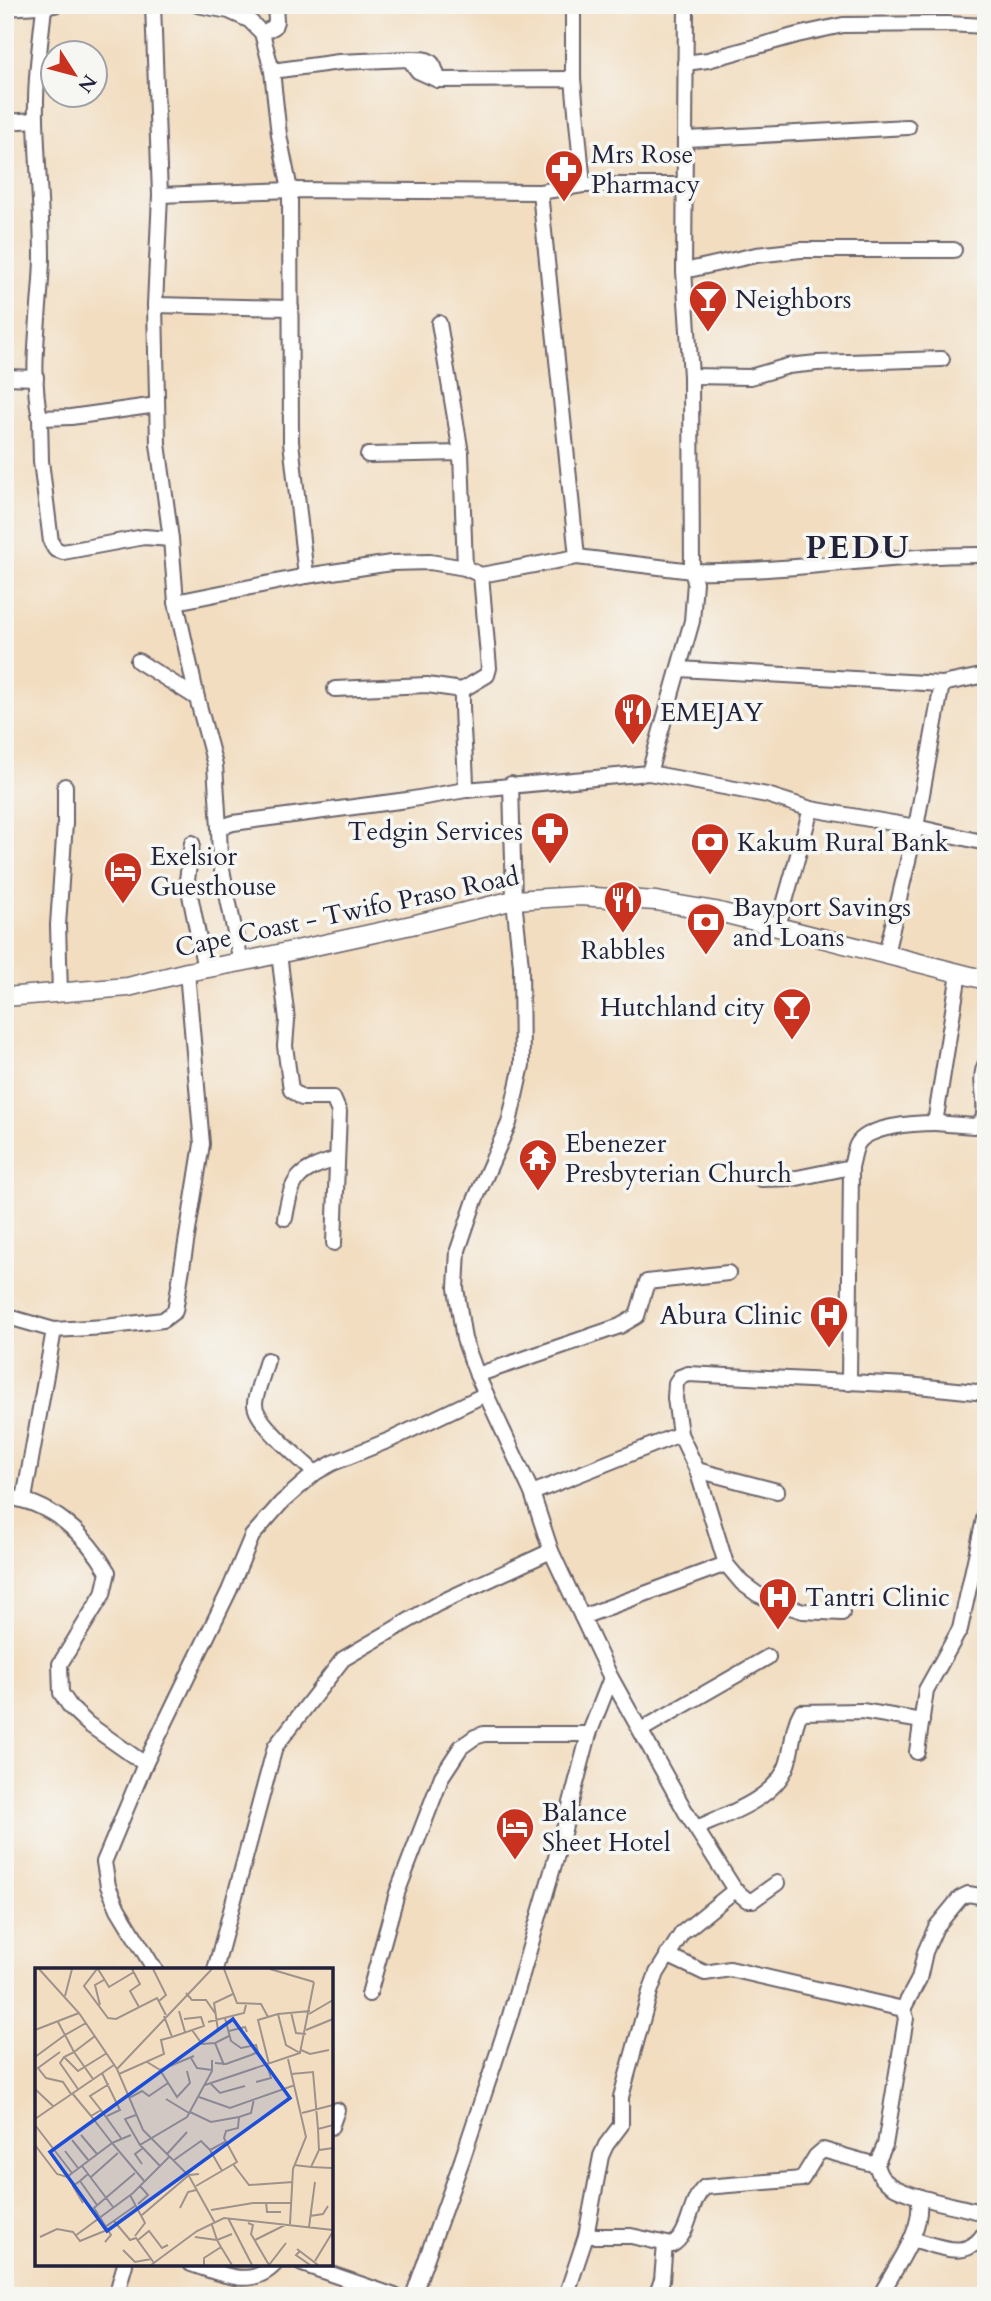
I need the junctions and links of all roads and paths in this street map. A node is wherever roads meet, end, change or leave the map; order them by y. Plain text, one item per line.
1 (153, 5) edge
2 (197, 5) edge
3 (275, 5) edge
4 (573, 5) edge
5 (686, 5) edge
6 (50, 6) edge
7 (6, 7) edge
8 (986, 26) edge
9 (262, 33) junction
10 (685, 63) junction
11 (272, 71) junction
12 (573, 79) junction
13 (36, 120) junction
14 (5, 122) edge
15 (908, 127) dead end
16 (687, 139) junction
17 (583, 184) junction
18 (683, 185) junction
19 (290, 190) junction
20 (540, 192) junction
21 (160, 195) junction
22 (954, 250) dead end
23 (684, 271) junction
24 (155, 305) junction
25 (291, 307) junction
26 (439, 323) dead end
27 (942, 359) dead end
28 (691, 376) junction
29 (5, 377) edge
30 (36, 378) junction
31 (157, 405) junction
32 (40, 418) junction
33 (461, 453) junction
34 (368, 455) dead end
35 (171, 539) junction
36 (986, 555) edge
37 (577, 557) junction
38 (465, 568) junction
39 (692, 571) junction
40 (481, 575) junction
41 (306, 576) junction
42 (176, 602) junction
43 (138, 661) dead end
44 (679, 669) junction
45 (986, 675) edge
46 (942, 684) junction
47 (335, 689) dead end
48 (462, 690) junction
49 (197, 698) junction
50 (649, 773) junction
51 (511, 784) junction
52 (65, 786) dead end
53 (466, 790) junction
54 (811, 809) junction
55 (916, 827) junction
56 (219, 828) junction
57 (192, 843) dead end
58 (986, 843) edge
59 (514, 900) junction
60 (778, 926) junction
61 (279, 953) junction
62 (886, 954) junction
63 (241, 962) junction
64 (205, 969) junction
65 (187, 972) junction
66 (959, 973) junction
67 (986, 980) edge
68 (60, 993) junction
69 (5, 997) edge
70 (986, 1062) edge
71 (985, 1098) edge
72 (935, 1123) junction
73 (337, 1159) junction
74 (851, 1167) junction
75 (761, 1179) dead end
76 (285, 1218) dead end
77 (334, 1243) dead end
78 (727, 1273) dead end
79 (5, 1316) edge
80 (54, 1330) junction
81 (267, 1360) dead end
82 (477, 1375) junction
83 (849, 1383) junction
84 (986, 1393) edge
85 (486, 1394) junction
86 (680, 1434) junction
87 (697, 1470) junction
88 (315, 1473) junction
89 (778, 1491) dead end
90 (533, 1493) junction
91 (5, 1497) edge
92 (24, 1499) junction
93 (986, 1510) edge
94 (551, 1551) junction
95 (726, 1564) junction
96 (842, 1613) dead end
97 (582, 1617) junction
98 (768, 1657) dead end
99 (611, 1678) junction
100 (922, 1721) junction
101 (641, 1730) junction
102 (589, 1734) junction
103 (917, 1752) dead end
104 (145, 1763) junction
105 (696, 1828) junction
106 (777, 1882) dead end
107 (735, 1890) junction
108 (986, 1897) edge
109 (667, 1955) junction
110 (154, 1968) edge
111 (216, 1968) edge
112 (369, 1994) dead end
113 (903, 2009) junction
114 (337, 2110) dead end
115 (332, 2124) edge
116 (876, 2165) junction
117 (918, 2196) junction
118 (986, 2214) edge
119 (986, 2230) edge
120 (586, 2236) junction
121 (911, 2239) junction
122 (665, 2244) junction
123 (124, 2266) edge
124 (198, 2266) edge
125 (273, 2266) edge
126 (308, 2266) edge
127 (116, 2296) edge
128 (396, 2296) edge
129 (413, 2296) edge
130 (566, 2296) edge
131 (656, 2296) edge
132 (880, 2296) edge

1 - 21 street
2 - 9 street
3 - 9 street
4 - 12 street
5 - 10 street
6 - 7 street
6 - 13 street
8 - 10 street
9 - 11 street
10 - 16 street
11 - 12 street
11 - 19 street
12 - 17 street
13 - 14 street
13 - 30 street
15 - 16 street
16 - 18 street
17 - 18 street
17 - 20 street
18 - 23 street
19 - 20 street
19 - 21 street
19 - 25 street
20 - 37 street
21 - 24 street
22 - 23 street
23 - 28 street
24 - 25 street
24 - 31 street
25 - 41 street
26 - 33 street
27 - 28 street
28 - 39 street
29 - 30 street
30 - 32 street
31 - 32 street
31 - 35 street
32 - 35 street
33 - 34 street
33 - 38 street
35 - 42 street
36 - 39 street
37 - 39 street
37 - 40 street
38 - 40 street
38 - 41 street
39 - 44 street
40 - 48 street
41 - 42 street
42 - 49 street
43 - 49 street
44 - 46 street
44 - 50 street
45 - 46 street
46 - 55 street
47 - 48 street
48 - 53 street
49 - 56 street
50 - 51 street
50 - 54 street
51 - 53 street
51 - 59 street
52 - 68 street
53 - 56 street
54 - 55 street
54 - 60 street
55 - 58 street
55 - 62 street
56 - 63 street
57 - 64 street
59 - 60 main road, Cape Coast - Twifo Praso Road
59 - 61 main road, Cape Coast - Twifo Praso Road
59 - 82 street
60 - 62 main road, Cape Coast - Twifo Praso Road
61 - 63 main road, Cape Coast - Twifo Praso Road
61 - 73 street
62 - 66 main road, Cape Coast - Twifo Praso Road
63 - 64 main road, Cape Coast - Twifo Praso Road
64 - 65 main road, Cape Coast - Twifo Praso Road
65 - 68 main road, Cape Coast - Twifo Praso Road
65 - 80 street
66 - 67 main road, Cape Coast - Twifo Praso Road
66 - 72 street
68 - 69 main road, Cape Coast - Twifo Praso Road
70 - 71 street
71 - 72 street
72 - 74 street
73 - 76 street
73 - 77 street
74 - 75 street
74 - 83 street
78 - 82 street
79 - 80 street
80 - 92 street
81 - 88 street
82 - 85 street
83 - 84 street
83 - 86 street
85 - 88 street
85 - 90 street
86 - 87 street
86 - 90 street
87 - 89 street
87 - 95 street
88 - 104 street
90 - 94 street
91 - 92 street
92 - 104 street
93 - 100 street
94 - 97 street
94 - 111 street
95 - 96 street
95 - 97 street
97 - 99 street
98 - 101 street
99 - 101 street
99 - 102 street
100 - 103 street
100 - 105 street
101 - 105 street
102 - 112 street
102 - 129 street
104 - 110 street
105 - 107 street
106 - 107 street
107 - 109 street
108 - 113 street
109 - 113 street
109 - 120 street
113 - 116 street
114 - 115 street
116 - 117 street
116 - 122 street
117 - 118 street
117 - 121 street
119 - 121 street
120 - 122 street
120 - 130 street
121 - 132 street
122 - 131 street
123 - 127 street
124 - 125 street
126 - 128 street

